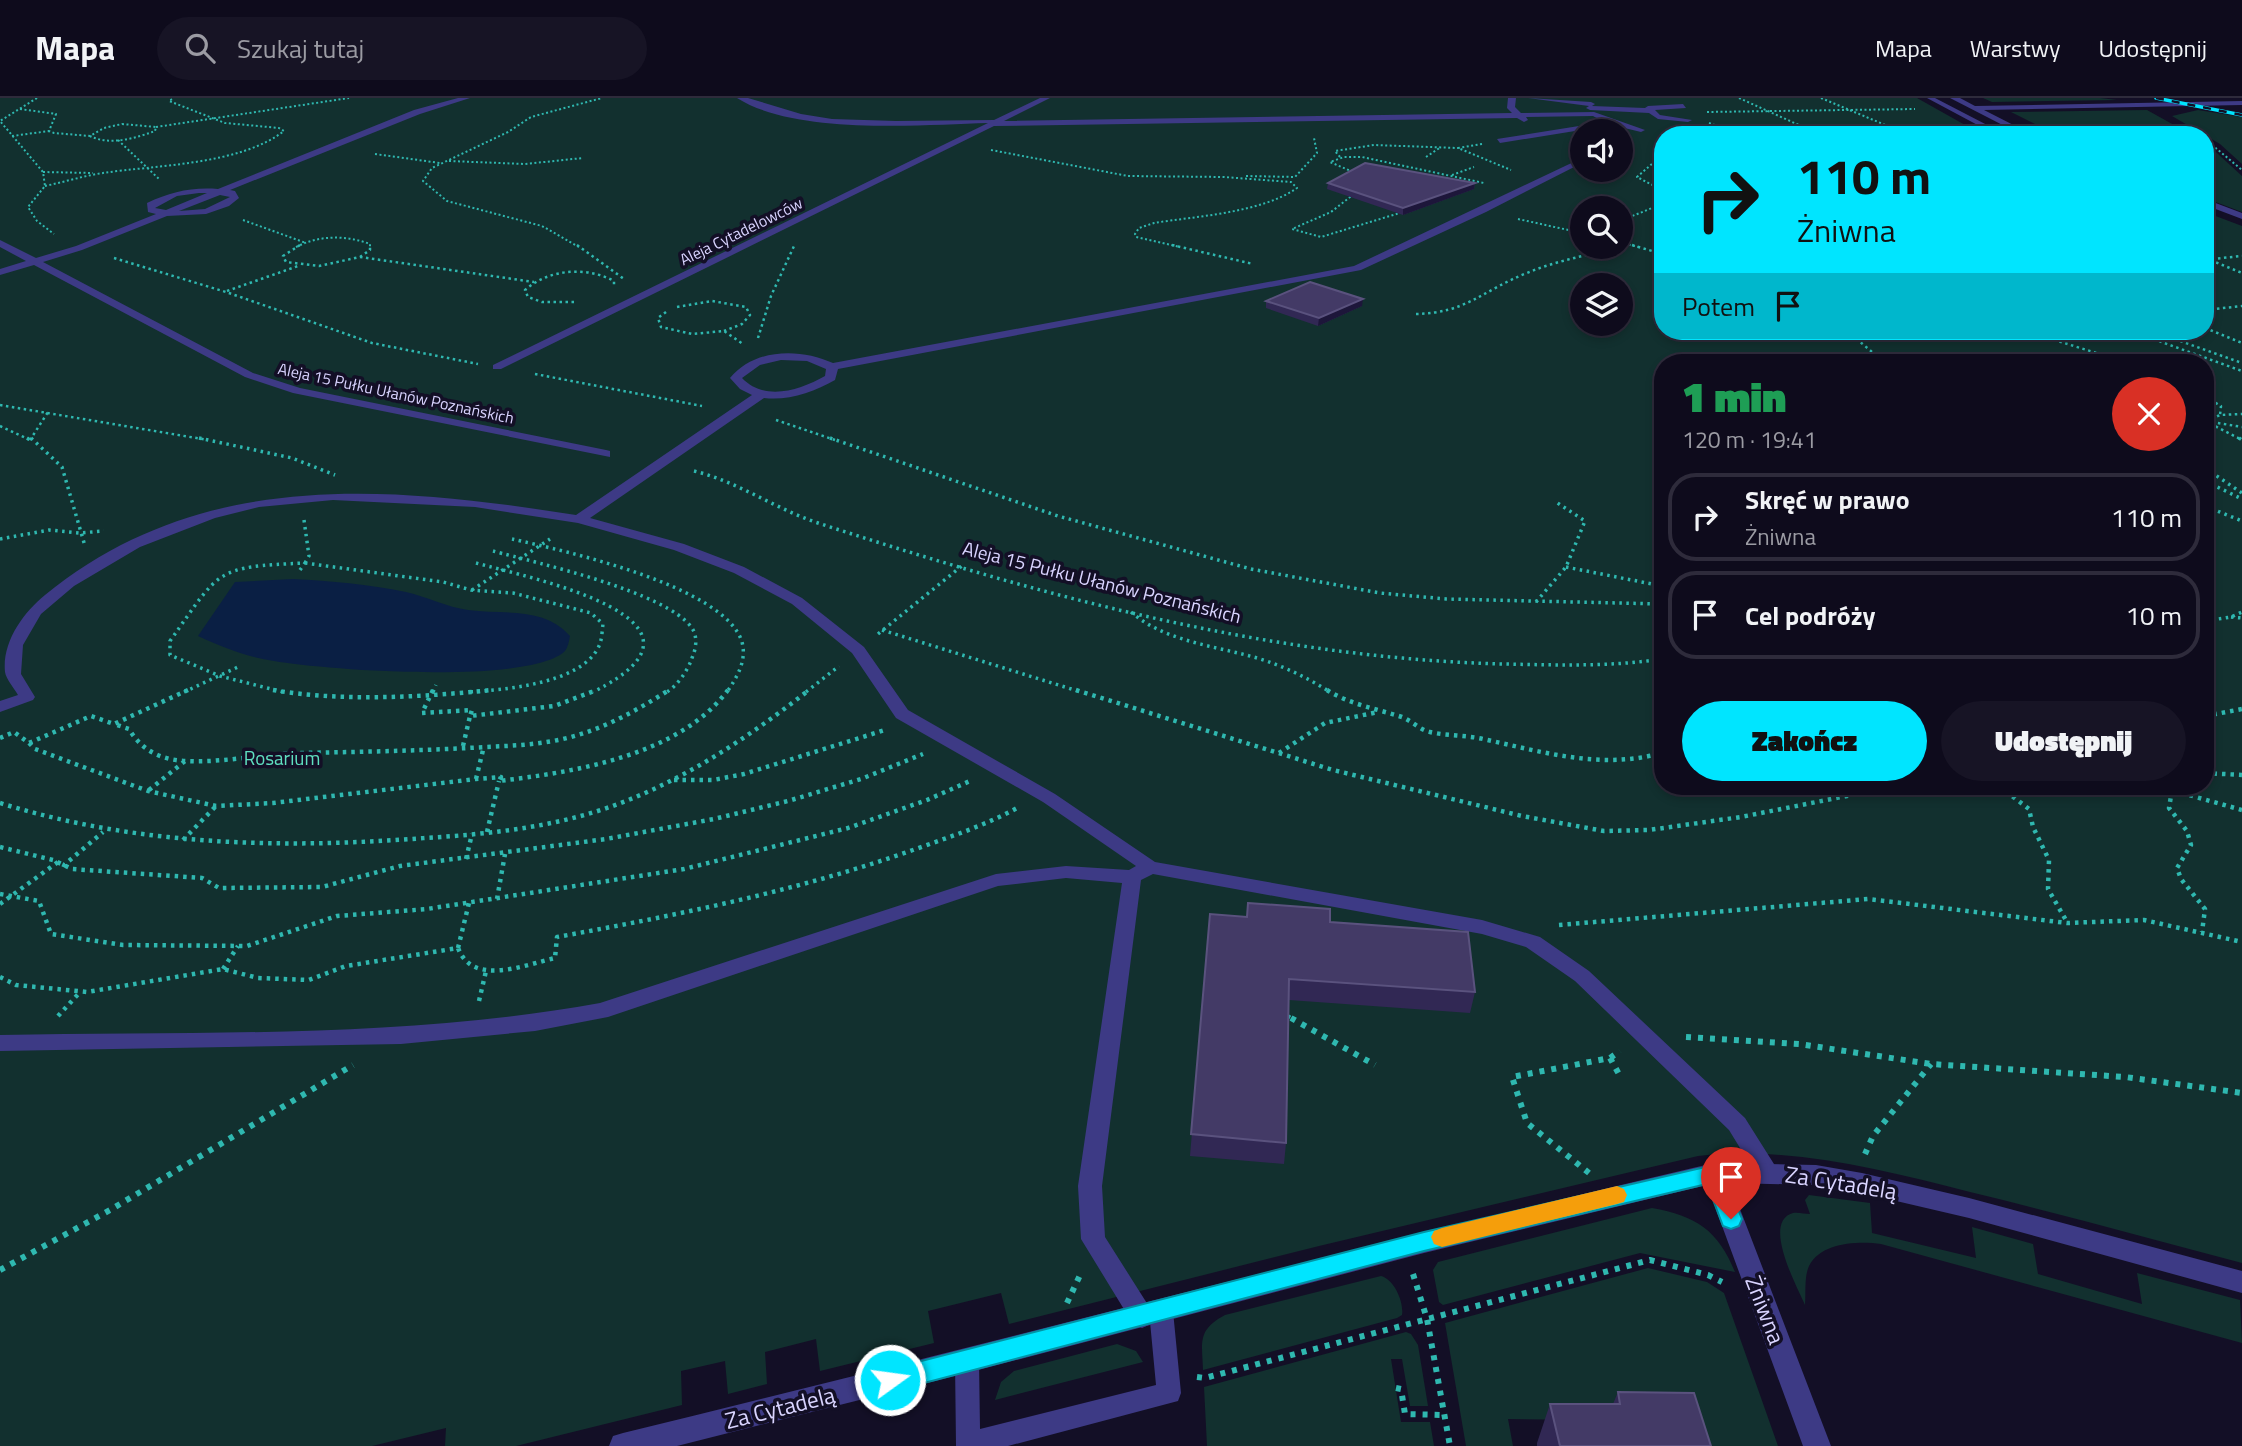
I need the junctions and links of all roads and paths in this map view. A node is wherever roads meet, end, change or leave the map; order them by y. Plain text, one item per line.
1 (37, 98) edge
2 (174, 98) edge
3 (349, 98) edge
4 (466, 98) edge
5 (602, 98) edge
6 (741, 98) edge
7 (1046, 98) edge
8 (1512, 98) edge
9 (1532, 98) edge
10 (1739, 98) edge
11 (1821, 98) edge
12 (1930, 98) edge
13 (1954, 98) edge
14 (1641, 101) dead end
15 (2242, 103) edge
16 (1683, 106) dead end
17 (1596, 107) edge
18 (1950, 108) junction
19 (1972, 108) junction
20 (18, 109) junction
21 (1908, 109) dead end
22 (1849, 110) junction
23 (1653, 111) junction
24 (1768, 111) junction
25 (1708, 112) dead end
26 (1517, 115) junction
27 (219, 118) junction
28 (1310, 118) junction
29 (1688, 120) dead end
30 (1703, 121) dead end
31 (996, 123) junction
32 (1633, 123) edge
33 (1718, 126) edge
34 (1801, 126) edge
35 (1887, 126) edge
36 (1983, 126) edge
37 (2010, 126) edge
38 (156, 127) junction
39 (1570, 130) edge
40 (49, 131) junction
41 (1548, 133) junction
42 (12, 136) junction
43 (90, 136) junction
44 (1570, 139) edge
45 (118, 140) junction
46 (1500, 141) dead end
47 (957, 142) junction
48 (1352, 143) dead end
49 (1476, 145) dead end
50 (1389, 146) junction
51 (1442, 146) junction
52 (327, 147) junction
53 (2214, 147) edge
54 (1458, 148) junction
55 (1426, 156) dead end
56 (583, 158) dead end
57 (1340, 158) junction
58 (442, 162) junction
59 (1654, 164) edge
60 (1570, 166) edge
61 (1474, 167) dead end
62 (147, 169) junction
63 (2242, 170) edge
64 (43, 172) junction
65 (101, 173) junction
66 (1355, 175) edge
67 (1452, 175) junction
68 (1224, 177) junction
69 (1464, 180) edge
70 (1543, 180) junction
71 (45, 186) junction
72 (1654, 186) edge
73 (1361, 189) edge
74 (220, 190) junction
75 (175, 194) junction
76 (2214, 205) edge
77 (1397, 206) edge
78 (1654, 207) edge
79 (213, 209) junction
80 (1483, 210) junction
81 (163, 214) junction
82 (1633, 216) edge
83 (2242, 216) edge
84 (781, 229) junction
85 (1570, 230) edge
86 (0, 243) edge
87 (306, 243) junction
88 (1633, 246) edge
89 (79, 248) junction
90 (1654, 252) edge
91 (2242, 256) edge
92 (360, 257) junction
93 (1576, 259) edge
94 (2214, 260) edge
95 (34, 261) junction
96 (2214, 262) edge
97 (1256, 264) dead end
98 (298, 265) junction
99 (0, 272) edge
100 (2242, 273) edge
101 (619, 276) junction
102 (611, 278) junction
103 (534, 282) junction
104 (610, 290) dead end
105 (226, 292) junction
106 (647, 295) junction
107 (576, 302) dead end
108 (2242, 306) edge
109 (2214, 309) edge
110 (1416, 314) dead end
111 (724, 331) joint
112 (2214, 332) edge
113 (758, 340) dead end
114 (1858, 340) edge
115 (2054, 340) edge
116 (2156, 340) edge
117 (2177, 340) edge
118 (2242, 343) edge
119 (1874, 354) edge
120 (2100, 354) edge
121 (2195, 354) edge
122 (2214, 361) edge
123 (2242, 363) edge
124 (498, 367) junction
125 (832, 367) junction
126 (2242, 371) edge
127 (761, 394) junction
128 (2214, 402) edge
129 (0, 405) edge
130 (48, 412) junction
131 (734, 412) junction
132 (2242, 414) edge
133 (2220, 415) junction
134 (2214, 417) edge
135 (2214, 422) edge
136 (0, 426) edge
137 (2214, 426) edge
138 (2242, 427) edge
139 (30, 440) junction
140 (2242, 440) edge
141 (606, 454) dead end
142 (716, 475) dead end
143 (2214, 476) edge
144 (2214, 485) edge
145 (2242, 493) edge
146 (333, 496) junction
147 (301, 499) junction
148 (2242, 499) edge
149 (1556, 502) dead end
150 (2214, 510) edge
151 (579, 519) junction
152 (2242, 521) edge
153 (109, 530) dead end
154 (82, 533) junction
155 (0, 539) edge
156 (512, 539) dead end
157 (542, 545) junction
158 (493, 551) dead end
159 (521, 558) junction
160 (475, 563) dead end
161 (305, 564) junction
162 (963, 565) junction
163 (1566, 567) junction
164 (91, 570) junction
165 (300, 570) dead end
166 (502, 570) junction
167 (1654, 584) edge
168 (471, 590) junction
169 (1535, 603) junction
170 (1654, 604) edge
171 (1130, 611) junction
172 (2242, 612) edge
173 (2231, 617) junction
174 (2242, 618) edge
175 (2214, 620) edge
176 (882, 630) junction
177 (858, 650) junction
178 (1654, 660) edge
179 (238, 667) dead end
180 (221, 675) junction
181 (436, 685) dead end
182 (432, 693) junction
183 (0, 707) edge
184 (2242, 709) edge
185 (1379, 712) junction
186 (2214, 714) edge
187 (470, 716) junction
188 (911, 719) junction
189 (114, 724) junction
190 (0, 738) edge
191 (29, 743) junction
192 (952, 743) junction
193 (463, 746) junction
194 (484, 746) junction
195 (1279, 753) junction
196 (1654, 755) edge
197 (185, 761) junction
198 (994, 767) junction
199 (2214, 773) edge
200 (2242, 775) edge
201 (476, 779) junction
202 (673, 780) junction
203 (499, 781) junction
204 (148, 791) junction
205 (1041, 794) junction
206 (1852, 795) edge
207 (2010, 795) edge
208 (2171, 795) edge
209 (2190, 795) edge
210 (0, 803) edge
211 (216, 806) junction
212 (2242, 810) edge
213 (103, 832) junction
214 (487, 832) junction
215 (472, 834) junction
216 (183, 841) junction
217 (0, 847) edge
218 (505, 854) junction
219 (466, 859) junction
220 (61, 864) junction
221 (1141, 872) junction
222 (0, 894) edge
223 (15, 896) junction
224 (498, 900) junction
225 (0, 904) edge
226 (469, 904) junction
227 (2067, 923) junction
228 (2202, 932) junction
229 (1515, 936) junction
230 (2242, 942) edge
231 (238, 946) junction
232 (458, 948) junction
233 (223, 968) junction
234 (0, 977) edge
235 (1287, 1016) edge
236 (1643, 1034) junction
237 (0, 1043) edge
238 (1610, 1058) junction
239 (355, 1064) dead end
240 (1931, 1064) junction
241 (1375, 1065) dead end
242 (1620, 1076) dead end
243 (2242, 1093) edge
244 (1767, 1172) junction
245 (1714, 1173) junction
246 (1863, 1183) junction
247 (1617, 1195) junction
248 (1093, 1239) junction
249 (1405, 1247) junction
250 (0, 1270) edge
251 (2242, 1282) edge
252 (1732, 1288) dead end
253 (1151, 1313) junction
254 (1427, 1319) junction
255 (1050, 1339) junction
256 (967, 1360) junction
257 (1167, 1373) junction
258 (1396, 1388) dead end
259 (1444, 1415) junction
260 (968, 1445) edge
261 (623, 1446) edge
262 (1450, 1446) edge
263 (1816, 1446) edge

1 - 20 path
2 - 27 path
3 - 27 path
4 - 52 street
5 - 58 path
6 - 31 street
7 - 31 street, Aleja Cytadelowców
8 - 26 street
9 - 17 street
10 - 24 path
11 - 22 path
12 - 18 lane
13 - 19 street
14 - 23 street
15 - 19 street
16 - 23 street
17 - 23 street
17 - 23 street
17 - 26 street
18 - 19 lane
18 - 36 lane
19 - 37 street
20 - 40 path
20 - 42 path
21 - 22 path
22 - 24 path
22 - 35 path
23 - 29 street
23 - 32 street
24 - 25 path
24 - 34 path
26 - 28 street
26 - 41 street
27 - 38 path
27 - 62 path
28 - 31 street
28 - 68 path
30 - 33 path
31 - 47 street, Aleja Cytadelowców
38 - 43 path
38 - 45 path
39 - 41 street
40 - 42 path
40 - 43 path
41 - 44 street
41 - 46 street
42 - 64 path
43 - 45 path
45 - 62 path
47 - 68 path
47 - 84 street, Aleja Cytadelowców
48 - 50 path
49 - 54 path
50 - 51 path
50 - 57 path
51 - 54 path
51 - 55 path
52 - 58 path
52 - 74 street
53 - 63 path
54 - 70 path
56 - 58 path
57 - 66 path
57 - 67 path
58 - 101 path
59 - 72 path
60 - 70 street
61 - 67 path
62 - 65 path
62 - 75 path
64 - 65 path
64 - 71 path
65 - 71 path
67 - 69 path
68 - 97 path
70 - 80 street
71 - 89 path
73 - 77 path
74 - 75 street
74 - 79 street
74 - 81 street
75 - 81 street
76 - 83 street
78 - 82 path
79 - 81 street
79 - 87 path
80 - 85 path
80 - 125 street
81 - 89 street
84 - 106 street, Aleja Cytadelowców
84 - 113 path
86 - 95 street, Aleja 15 Pułku Ułanów Poznańskich
87 - 92 path
87 - 98 path
88 - 90 path
89 - 95 street
89 - 105 path
91 - 94 path
92 - 98 path
92 - 103 path
93 - 110 path
95 - 99 street
95 - 141 street, Aleja 15 Pułku Ułanów Poznańskich
96 - 100 path
98 - 105 path
101 - 102 path
101 - 106 path
102 - 103 path
102 - 104 path
103 - 107 path
105 - 124 path
106 - 124 street, Aleja Cytadelowców
108 - 109 path
111 - 111 path
112 - 118 path
114 - 119 path
115 - 120 path
116 - 121 path
117 - 123 path
122 - 126 path
124 - 131 path
125 - 127 street
125 - 127 street
127 - 131 street
128 - 133 path
129 - 130 path
130 - 139 path
130 - 146 path
131 - 151 street
131 - 169 path
132 - 133 path
133 - 134 path
135 - 138 path
136 - 139 path
137 - 140 path
139 - 154 path
142 - 162 path, Aleja 15 Pułku Ułanów Poznańskich
143 - 145 path
144 - 148 path
146 - 147 street
146 - 151 street
147 - 161 path
147 - 164 street
149 - 163 path
150 - 152 path
151 - 177 street
153 - 154 path
154 - 155 path
154 - 164 path
156 - 157 path
157 - 159 path
157 - 203 path
158 - 159 path
159 - 166 path
159 - 194 path
160 - 166 path
161 - 165 path
161 - 168 path
161 - 180 path
162 - 171 path, Aleja 15 Pułku Ułanów Poznańskich
162 - 176 path
163 - 167 path
163 - 169 path
164 - 183 street
166 - 168 path
166 - 187 path
168 - 182 path
169 - 170 path
171 - 178 path, Aleja 15 Pułku Ułanów Poznańskich
171 - 185 path
172 - 173 path
173 - 174 path
173 - 175 path
176 - 177 path
176 - 195 path
177 - 188 street
177 - 202 path
179 - 180 path
180 - 182 path
180 - 189 path
181 - 182 path
182 - 187 path
184 - 186 path
185 - 195 path
185 - 196 path
187 - 193 path
188 - 192 street
188 - 202 path
189 - 191 path
189 - 197 path
190 - 191 path
191 - 204 path
192 - 198 street
192 - 218 path
193 - 194 path
193 - 197 path
194 - 201 path
195 - 206 path
197 - 204 path
198 - 205 street
198 - 224 path
199 - 200 path
201 - 203 path
201 - 211 path
202 - 214 path
203 - 214 path
204 - 211 path
205 - 221 street
205 - 232 path
207 - 227 path
208 - 228 path
209 - 212 path
210 - 213 path
211 - 216 path
213 - 216 path
213 - 220 path
214 - 215 path
215 - 216 path
215 - 219 path
217 - 220 path
218 - 219 path
218 - 224 path
219 - 220 path
220 - 223 path
221 - 229 street
221 - 237 street
221 - 248 street
222 - 223 path
223 - 225 path
223 - 231 path
224 - 226 path
226 - 231 path
226 - 232 path
227 - 228 path
227 - 229 path
228 - 230 path
229 - 236 street
231 - 233 path
232 - 233 path
233 - 234 path
235 - 241 path
236 - 238 path
236 - 240 path
236 - 244 street
238 - 242 path
238 - 247 path
239 - 250 path
240 - 243 path
240 - 246 path
244 - 245 street, Za Cytadelą
244 - 246 street, Za Cytadelą
245 - 247 street, Za Cytadelą
245 - 263 street, Żniwna
246 - 251 street, Za Cytadelą
247 - 249 street, Za Cytadelą
248 - 253 street
248 - 255 path
249 - 253 street, Za Cytadelą
249 - 254 path
252 - 254 path
253 - 255 street, Za Cytadelą
253 - 257 lane
254 - 257 path
254 - 259 path
255 - 256 street, Za Cytadelą
256 - 260 lane
256 - 261 street, Za Cytadelą
257 - 260 lane
258 - 259 path
259 - 262 path

